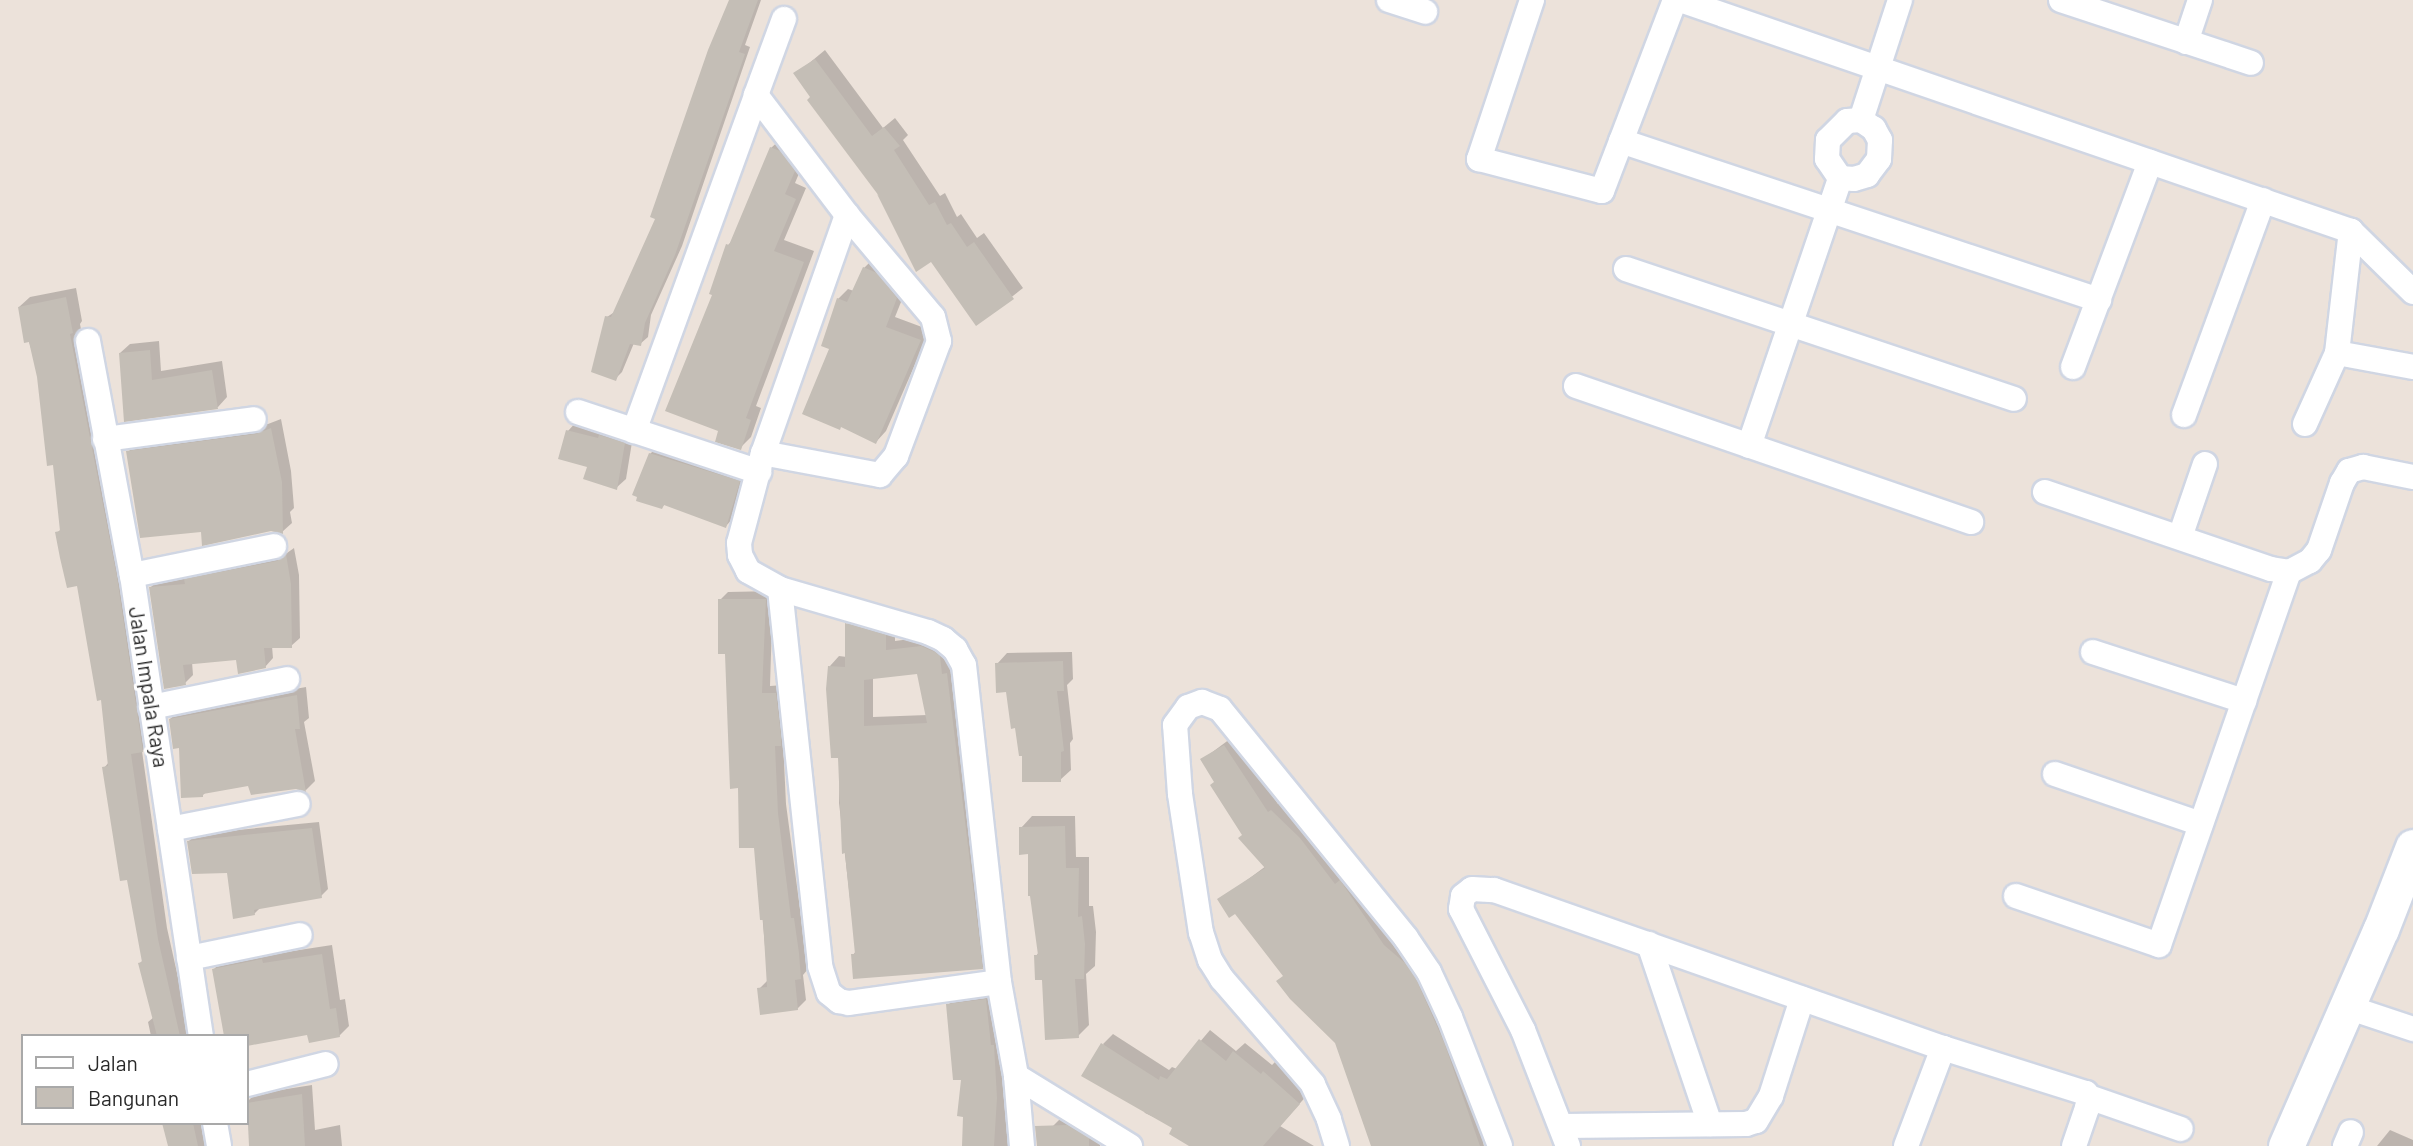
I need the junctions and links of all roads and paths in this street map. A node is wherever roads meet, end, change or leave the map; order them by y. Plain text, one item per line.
1 (1389, 0) edge
2 (1532, 0) edge
3 (1677, 0) edge
4 (1900, 0) edge
5 (2061, 0) edge
6 (2200, 0) edge
7 (1425, 12) dead end
8 (784, 19) dead end
9 (2186, 42) junction
10 (2251, 63) dead end
11 (1877, 68) junction
12 (755, 95) junction
13 (1861, 120) junction
14 (1621, 141) junction
15 (2150, 162) junction
16 (1840, 178) junction
17 (2263, 200) junction
18 (1829, 208) junction
19 (846, 215) junction
20 (2351, 231) junction
21 (1626, 269) dead end
22 (2413, 292) edge
23 (2099, 300) junction
24 (1788, 325) junction
25 (88, 341) dead end
26 (2337, 353) junction
27 (2073, 367) dead end
28 (2413, 367) edge
29 (1576, 386) dead end
30 (2014, 399) dead end
31 (578, 412) dead end
32 (2184, 415) dead end
33 (254, 419) dead end
34 (2305, 424) dead end
35 (634, 431) junction
36 (105, 439) junction
37 (1749, 446) junction
38 (761, 462) junction
39 (2205, 464) dead end
40 (2413, 477) edge
41 (2045, 492) dead end
42 (1971, 522) dead end
43 (2180, 537) junction
44 (274, 546) dead end
45 (2289, 572) junction
46 (132, 575) junction
47 (780, 589) junction
48 (2093, 652) dead end
49 (287, 679) dead end
50 (2244, 701) junction
51 (152, 707) junction
52 (2055, 774) dead end
53 (298, 804) dead end
54 (2201, 824) junction
55 (170, 829) junction
56 (2413, 847) edge
57 (2016, 896) dead end
58 (300, 936) dead end
59 (1649, 944) junction
60 (189, 958) junction
61 (999, 982) junction
62 (1802, 999) junction
63 (2347, 1007) junction
64 (2413, 1029) edge
65 (201, 1034) edge
66 (1943, 1048) junction
67 (326, 1064) dead end
68 (1016, 1076) junction
69 (248, 1084) edge
70 (2089, 1097) junction
71 (1710, 1124) junction
72 (215, 1125) edge
73 (2181, 1129) dead end
74 (1566, 1136) edge
75 (219, 1146) edge
76 (1022, 1146) edge
77 (1129, 1146) edge
78 (1337, 1146) edge
79 (1500, 1146) edge
80 (1906, 1146) edge
81 (2074, 1146) edge
82 (2286, 1146) edge

1 - 7 street
2 - 14 street
3 - 11 street
3 - 14 street
4 - 11 street
5 - 9 street
6 - 9 street
8 - 12 street
9 - 10 street
11 - 13 street
11 - 15 street
12 - 19 street
12 - 35 street
13 - 16 street
13 - 16 street
14 - 18 street
15 - 17 street
15 - 23 street
16 - 18 street
17 - 20 street
17 - 32 street
18 - 23 street
18 - 24 street
19 - 38 street
19 - 38 street
20 - 22 street
20 - 26 street
21 - 24 street
23 - 27 street
24 - 30 street
24 - 37 street
25 - 36 street, Jalan Impala Raya
26 - 28 street
26 - 34 street
29 - 37 street
31 - 35 street
33 - 36 street
35 - 38 street
36 - 46 street, Jalan Impala Raya
37 - 42 street
38 - 47 street
39 - 43 street
40 - 45 street
41 - 43 street
43 - 45 street
44 - 46 street
45 - 50 street
46 - 51 street, Jalan Impala Raya
47 - 61 street
47 - 61 street
48 - 50 street
49 - 51 street
50 - 54 street
51 - 55 street, Jalan Impala Raya
52 - 54 street
53 - 55 street
54 - 57 street
55 - 60 street, Jalan Impala Raya
56 - 63 street
58 - 60 street
59 - 62 street
59 - 71 street
59 - 74 street
60 - 65 street, Jalan Impala Raya
61 - 68 street
62 - 66 street
62 - 71 street
63 - 64 street
63 - 82 street
66 - 70 street
66 - 80 street
67 - 69 street
68 - 76 street
68 - 77 street
70 - 73 street
70 - 81 street
71 - 74 street
72 - 75 street
78 - 79 street

